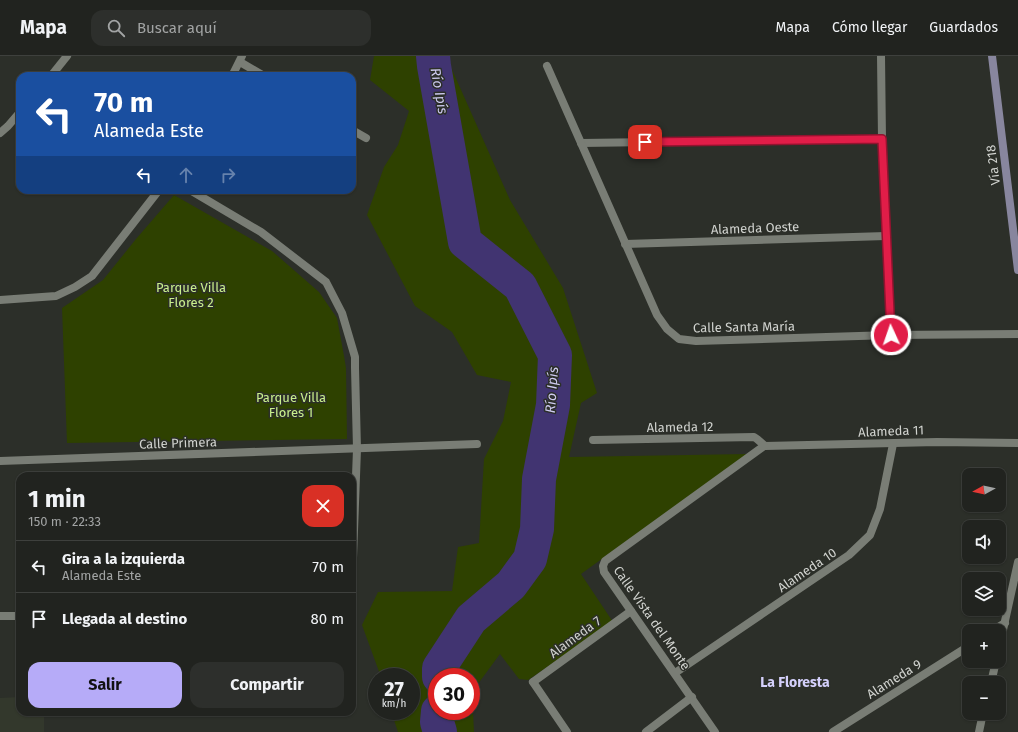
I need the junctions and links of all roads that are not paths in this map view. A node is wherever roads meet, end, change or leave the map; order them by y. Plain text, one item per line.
1 (67, 56) edge
2 (881, 56) edge
3 (992, 56) edge
4 (241, 59) edge
5 (547, 66) dead end
6 (54, 72) edge
7 (234, 72) edge
8 (259, 72) edge
9 (16, 117) edge
10 (356, 132) edge
11 (0, 133) edge
12 (366, 138) dead end
13 (882, 139) junction
14 (582, 143) junction
15 (156, 194) edge
16 (197, 194) edge
17 (886, 236) junction
18 (625, 244) junction
19 (1018, 270) edge
20 (0, 300) edge
21 (1018, 334) edge
22 (891, 335) junction
23 (593, 440) dead end
24 (1018, 443) edge
25 (477, 444) dead end
26 (893, 444) junction
27 (764, 446) junction
28 (357, 449) junction
29 (0, 461) edge
30 (356, 476) edge
31 (1018, 562) edge
32 (631, 612) junction
33 (0, 616) edge
34 (16, 616) edge
35 (1005, 623) edge
36 (962, 650) edge
37 (675, 673) junction
38 (692, 698) junction
39 (982, 720) edge
40 (567, 732) edge
41 (646, 732) edge
42 (715, 732) edge
43 (833, 732) edge
44 (979, 732) edge

1 - 6 street
2 - 13 street
3 - 19 main road, Vía 218
4 - 7 street
4 - 8 street
5 - 14 street, Calle Santa María
9 - 11 street
10 - 12 street
13 - 14 street
13 - 17 street
14 - 18 street, Calle Santa María
15 - 20 street
16 - 28 street
17 - 18 street, Alameda Oeste
17 - 22 street
18 - 22 street, Calle Santa María
21 - 22 street, Calle Santa María
23 - 27 street, Alameda 12
24 - 26 street, Alameda 11
25 - 28 street, Calle Primera
26 - 27 street, Alameda 11
26 - 37 street, Alameda 10
27 - 32 street, Calle Vista del Monte
28 - 29 street, Calle Primera
28 - 30 street
31 - 35 street
32 - 37 street, Calle Vista del Monte
32 - 40 street, Alameda 7
33 - 34 street
36 - 43 street, Alameda 9
37 - 38 street, Calle Vista del Monte
38 - 41 street
38 - 42 street, Calle Vista del Monte
39 - 44 street

